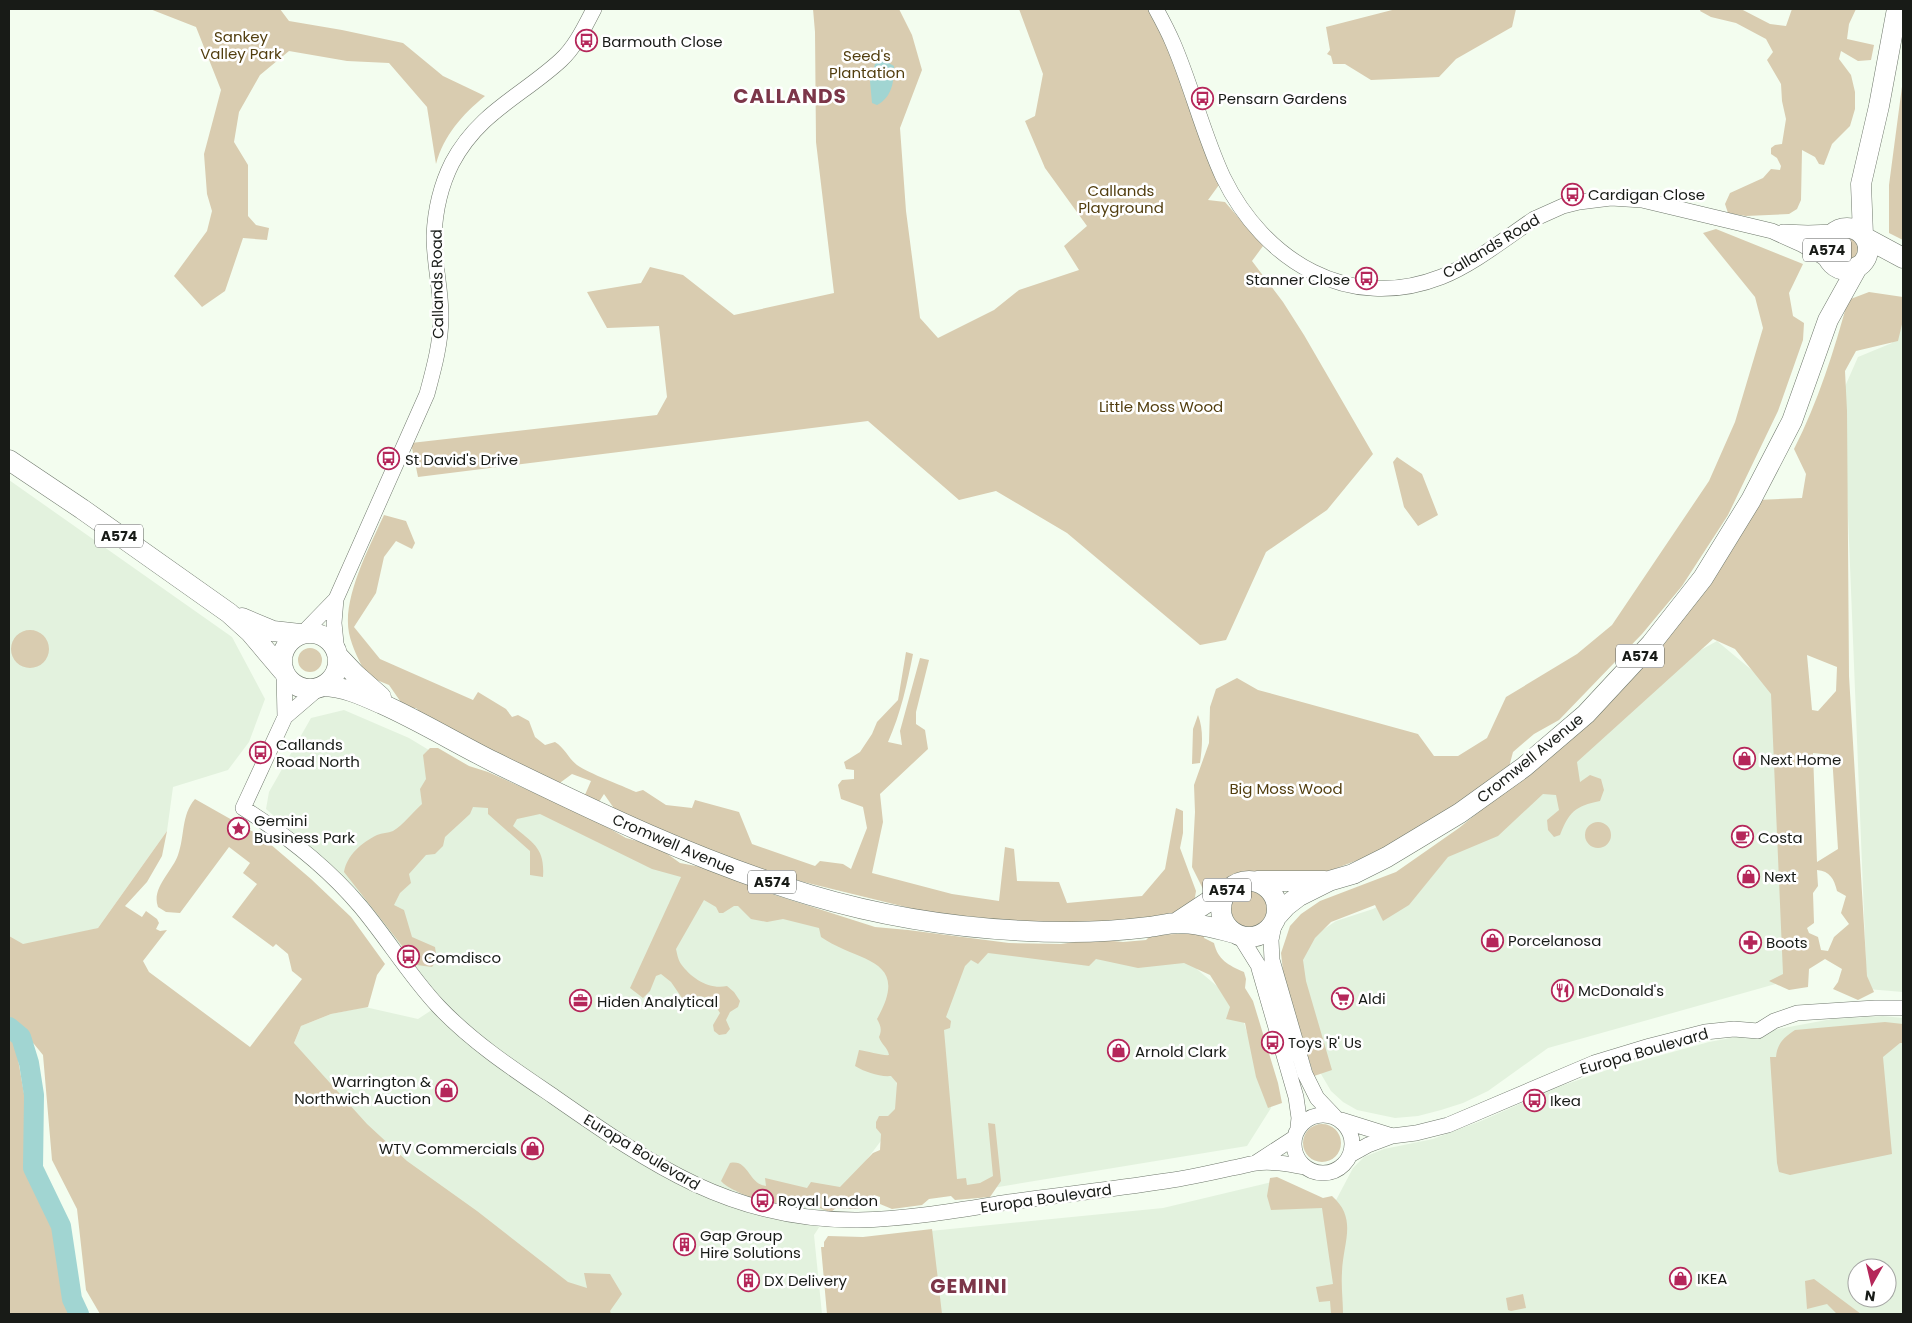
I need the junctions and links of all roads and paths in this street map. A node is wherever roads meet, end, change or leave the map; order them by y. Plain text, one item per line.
1 (594, 9) edge
2 (1156, 9) edge
3 (1897, 9) edge
4 (1862, 184) junction
5 (1772, 231) junction
6 (1836, 231) junction
7 (1863, 236) junction
8 (1903, 258) edge
9 (1831, 261) junction
10 (1860, 265) junction
11 (1903, 265) edge
12 (1828, 320) junction
13 (9, 460) edge
14 (336, 599) junction
15 (229, 613) junction
16 (302, 634) junction
17 (337, 654) junction
18 (284, 673) junction
19 (322, 686) junction
20 (398, 711) junction
21 (286, 717) junction
22 (1257, 881) junction
23 (1329, 881) junction
24 (1233, 885) junction
25 (1276, 918) junction
26 (1176, 923) junction
27 (1237, 935) junction
28 (1903, 1008) edge
29 (1338, 1118) junction
30 (1296, 1133) junction
31 (1392, 1136) junction
32 (1350, 1155) junction
33 (1256, 1163) junction
34 (1304, 1167) junction

1 - 14 street, Callands Road
2 - 5 street, Callands Road
3 - 4 main road, A574
4 - 6 main road, A574
4 - 7 main road, A574
5 - 6 street, Callands Road
5 - 9 street, Callands Road
6 - 7 main road, A574
6 - 9 main road, A574
7 - 8 main road
7 - 10 main road, A574
9 - 10 main road, A574
9 - 12 main road, Cromwell Avenue / A574
10 - 11 main road
10 - 12 main road, Cromwell Avenue / A574
12 - 23 main road, Cromwell Avenue / A574
13 - 15 main road, A574
14 - 16 street, Callands Road
14 - 17 street, Callands Road
15 - 16 main road, A574
15 - 18 main road, A574
16 - 17 main road, A574
16 - 18 main road
17 - 19 main road
17 - 20 main road, Cromwell Avenue / A574
18 - 19 main road, A574
18 - 21 street, Europa Boulevard
19 - 20 main road, Cromwell Avenue / A574
19 - 21 street, Europa Boulevard
20 - 26 main road, Cromwell Avenue / A574
21 - 33 street, Europa Boulevard
22 - 23 main road, Cromwell Avenue / A574
22 - 24 main road, A574
22 - 25 main road, A574
23 - 25 main road, Cromwell Avenue / A574
24 - 26 main road, Cromwell Avenue / A574
24 - 27 main road, A574
25 - 27 main road, A574
25 - 29 street, Europa Boulevard
26 - 27 main road, Cromwell Avenue / A574
27 - 30 street
28 - 31 street, Europa Boulevard
29 - 30 street
29 - 31 street, Europa Boulevard
29 - 32 street
30 - 33 street, Europa Boulevard
30 - 34 street
31 - 32 street, Europa Boulevard
32 - 34 street
33 - 34 street, Europa Boulevard

